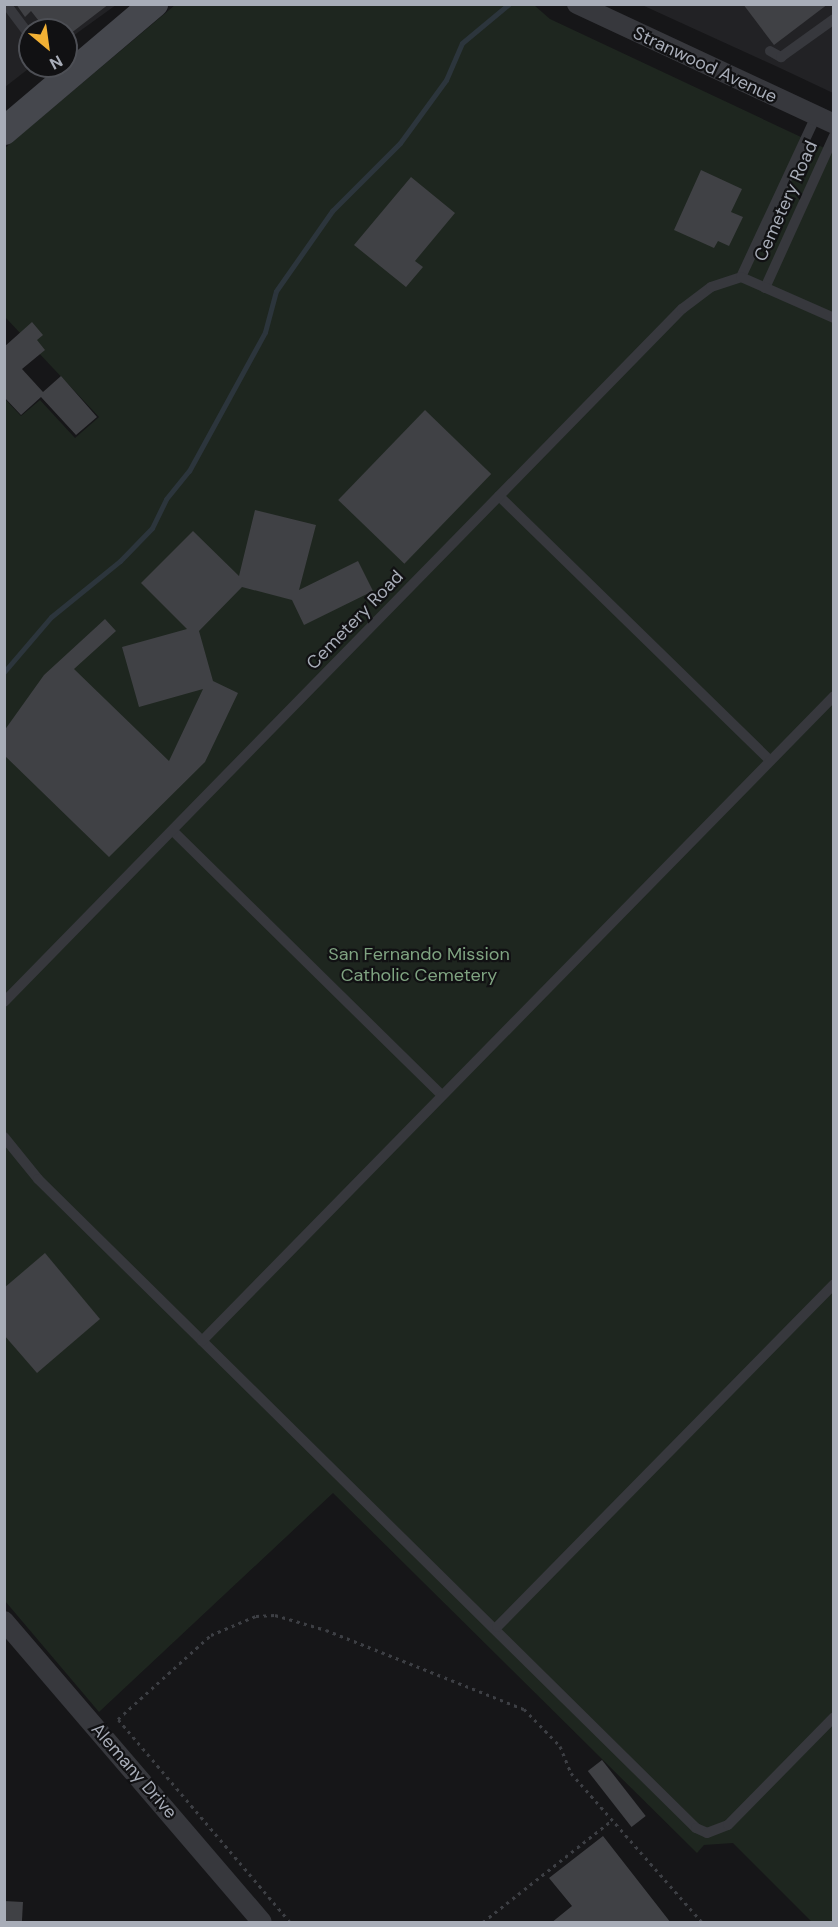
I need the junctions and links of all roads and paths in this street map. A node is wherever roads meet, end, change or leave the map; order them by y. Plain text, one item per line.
1 (6, 4) edge
2 (154, 4) edge
3 (577, 4) edge
4 (834, 19) edge
5 (18, 20) edge
6 (770, 51) dead end
7 (825, 120) edge
8 (4, 131) edge
9 (834, 136) edge
10 (741, 277) junction
11 (765, 288) junction
12 (834, 318) edge
13 (499, 496) junction
14 (834, 696) edge
15 (770, 760) junction
16 (173, 831) junction
17 (4, 1002) edge
18 (442, 1095) junction
19 (4, 1137) edge
20 (834, 1284) edge
21 (202, 1341) junction
22 (4, 1621) edge
23 (497, 1627) junction
24 (834, 1717) edge
25 (612, 1820) junction
26 (262, 1923) edge
27 (290, 1923) edge
28 (483, 1923) edge
29 (702, 1923) edge

1 - 5 lane
2 - 8 main road
3 - 7 street, Stranwood Avenue
4 - 6 lane
7 - 10 lane, Cemetery Road
9 - 11 lane, Cemetery Road
10 - 11 lane, Cemetery Road
10 - 13 lane, Cemetery Road
11 - 12 lane
13 - 15 lane
13 - 16 lane, Cemetery Road
14 - 15 lane
15 - 18 lane
16 - 17 lane, Cemetery Road
16 - 18 lane
18 - 21 lane
19 - 21 lane
20 - 23 lane
21 - 23 lane
22 - 26 street, Alemany Drive
23 - 24 lane
25 - 27 path
25 - 28 path
25 - 29 path

